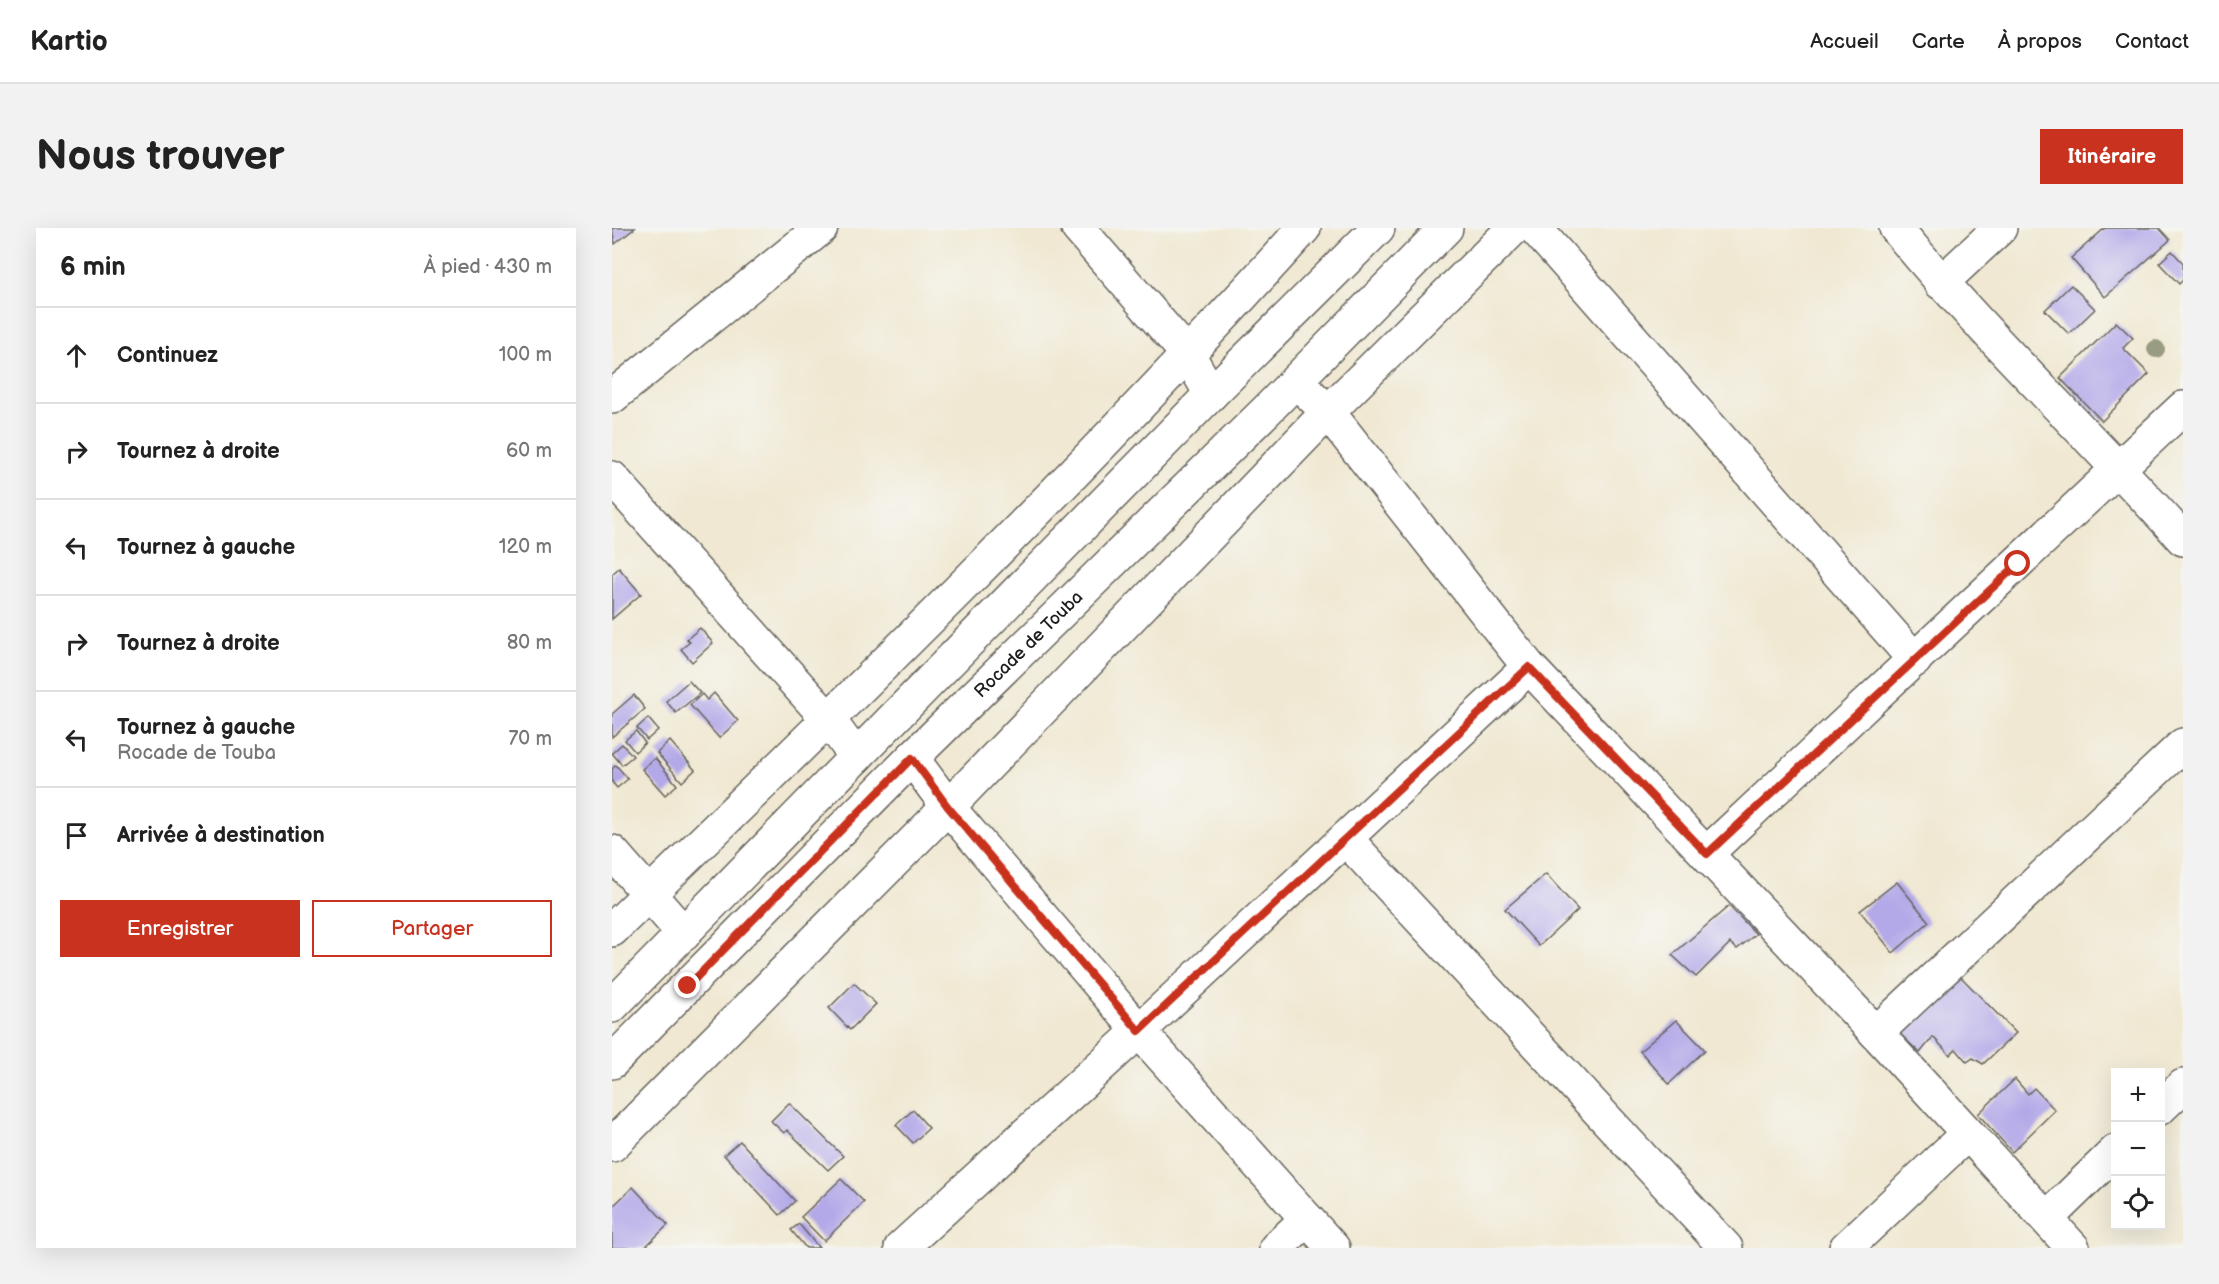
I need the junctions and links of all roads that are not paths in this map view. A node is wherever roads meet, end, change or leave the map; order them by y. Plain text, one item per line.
1 (821, 228) edge
2 (1078, 228) edge
3 (1304, 228) edge
4 (1446, 228) edge
5 (1514, 228) edge
6 (1535, 228) edge
7 (1896, 228) edge
8 (2000, 228) edge
9 (1375, 229) edge
10 (1941, 283) junction
11 (1189, 356) junction
12 (1296, 381) junction
13 (1211, 394) junction
14 (612, 397) edge
15 (2183, 408) edge
16 (1328, 412) junction
17 (2120, 468) junction
18 (612, 478) edge
19 (2183, 539) edge
20 (1915, 660) junction
21 (1529, 667) junction
22 (829, 720) junction
23 (2183, 745) edge
24 (856, 758) junction
25 (912, 758) junction
26 (948, 807) junction
27 (1346, 838) junction
28 (612, 852) edge
29 (1707, 854) junction
30 (648, 895) junction
31 (612, 930) edge
32 (684, 934) junction
33 (612, 1006) edge
34 (1139, 1031) junction
35 (1876, 1034) junction
36 (612, 1062) edge
37 (2183, 1086) edge
38 (2165, 1103) edge
39 (1967, 1134) junction
40 (612, 1145) edge
41 (2111, 1155) edge
42 (2047, 1218) junction
43 (1307, 1219) junction
44 (901, 1248) edge
45 (1276, 1248) edge
46 (1333, 1248) edge
47 (1726, 1248) edge
48 (1846, 1248) edge
49 (2073, 1248) edge

1 - 14 street
2 - 11 street
3 - 11 street
4 - 12 street, Rocade de Touba
5 - 16 street
6 - 20 street
7 - 10 street
8 - 10 street
9 - 13 street
10 - 17 street
11 - 13 street
11 - 22 street
12 - 16 street
12 - 25 street, Rocade de Touba
13 - 24 street
15 - 17 street
16 - 21 street
16 - 26 street
17 - 19 street
17 - 20 street
18 - 22 street
20 - 29 street
21 - 27 street
21 - 29 street
22 - 24 street
22 - 30 street
23 - 35 street
24 - 32 street
25 - 26 street
25 - 36 street, Rocade de Touba
26 - 34 street
26 - 40 street
27 - 34 street
27 - 47 street
28 - 30 street
29 - 35 street
30 - 31 street
30 - 32 street
32 - 33 street
34 - 43 street
34 - 44 street
35 - 39 street
37 - 38 street
39 - 42 street
39 - 48 street
41 - 42 street
42 - 49 street
43 - 45 street
43 - 46 street

